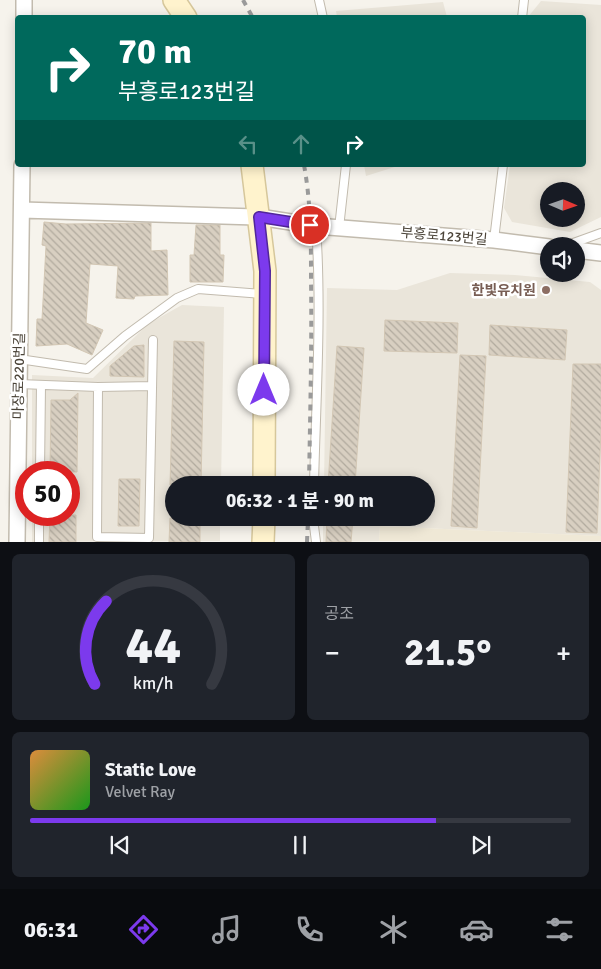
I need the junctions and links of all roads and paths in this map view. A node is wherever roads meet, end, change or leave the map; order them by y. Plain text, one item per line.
1 (24, 0) edge
2 (174, 0) edge
3 (319, 0) edge
4 (524, 0) edge
5 (24, 15) edge
6 (184, 15) edge
7 (322, 15) edge
8 (522, 15) edge
9 (22, 167) edge
10 (252, 167) edge
11 (346, 167) edge
12 (503, 167) edge
13 (22, 210) junction
14 (259, 217) junction
15 (316, 226) junction
16 (339, 228) junction
17 (601, 233) edge
18 (585, 239) edge
19 (494, 240) junction
20 (540, 246) edge
21 (585, 251) edge
22 (601, 253) edge
23 (265, 294) junction
24 (153, 340) dead end
25 (20, 359) junction
26 (19, 384) junction
27 (41, 385) junction
28 (98, 386) junction
29 (152, 386) junction
30 (40, 461) edge
31 (264, 476) edge
32 (314, 476) edge
33 (39, 526) edge
34 (264, 526) edge
35 (314, 526) edge
36 (97, 539) edge
37 (17, 542) edge
38 (39, 542) edge
39 (263, 542) edge
40 (316, 542) edge

1 - 5 street
2 - 6 main road
3 - 7 lane
4 - 8 lane
9 - 13 street, 마장로220번길
10 - 14 main road
11 - 16 lane
12 - 19 lane
13 - 14 street
13 - 25 street, 마장로220번길
14 - 15 street, 부흥로123번길
14 - 23 main road
15 - 16 street, 부흥로123번길
15 - 32 lane
16 - 19 street, 부흥로123번길
17 - 18 lane
19 - 20 street, 부흥로123번길
21 - 22 street
23 - 25 lane
23 - 31 main road
24 - 29 lane
25 - 26 street, 마장로220번길
26 - 27 lane
26 - 37 street, 마장로220번길
27 - 28 lane
27 - 30 lane
28 - 29 lane
28 - 36 lane
29 - 36 lane
33 - 38 lane
34 - 39 main road
35 - 40 lane

